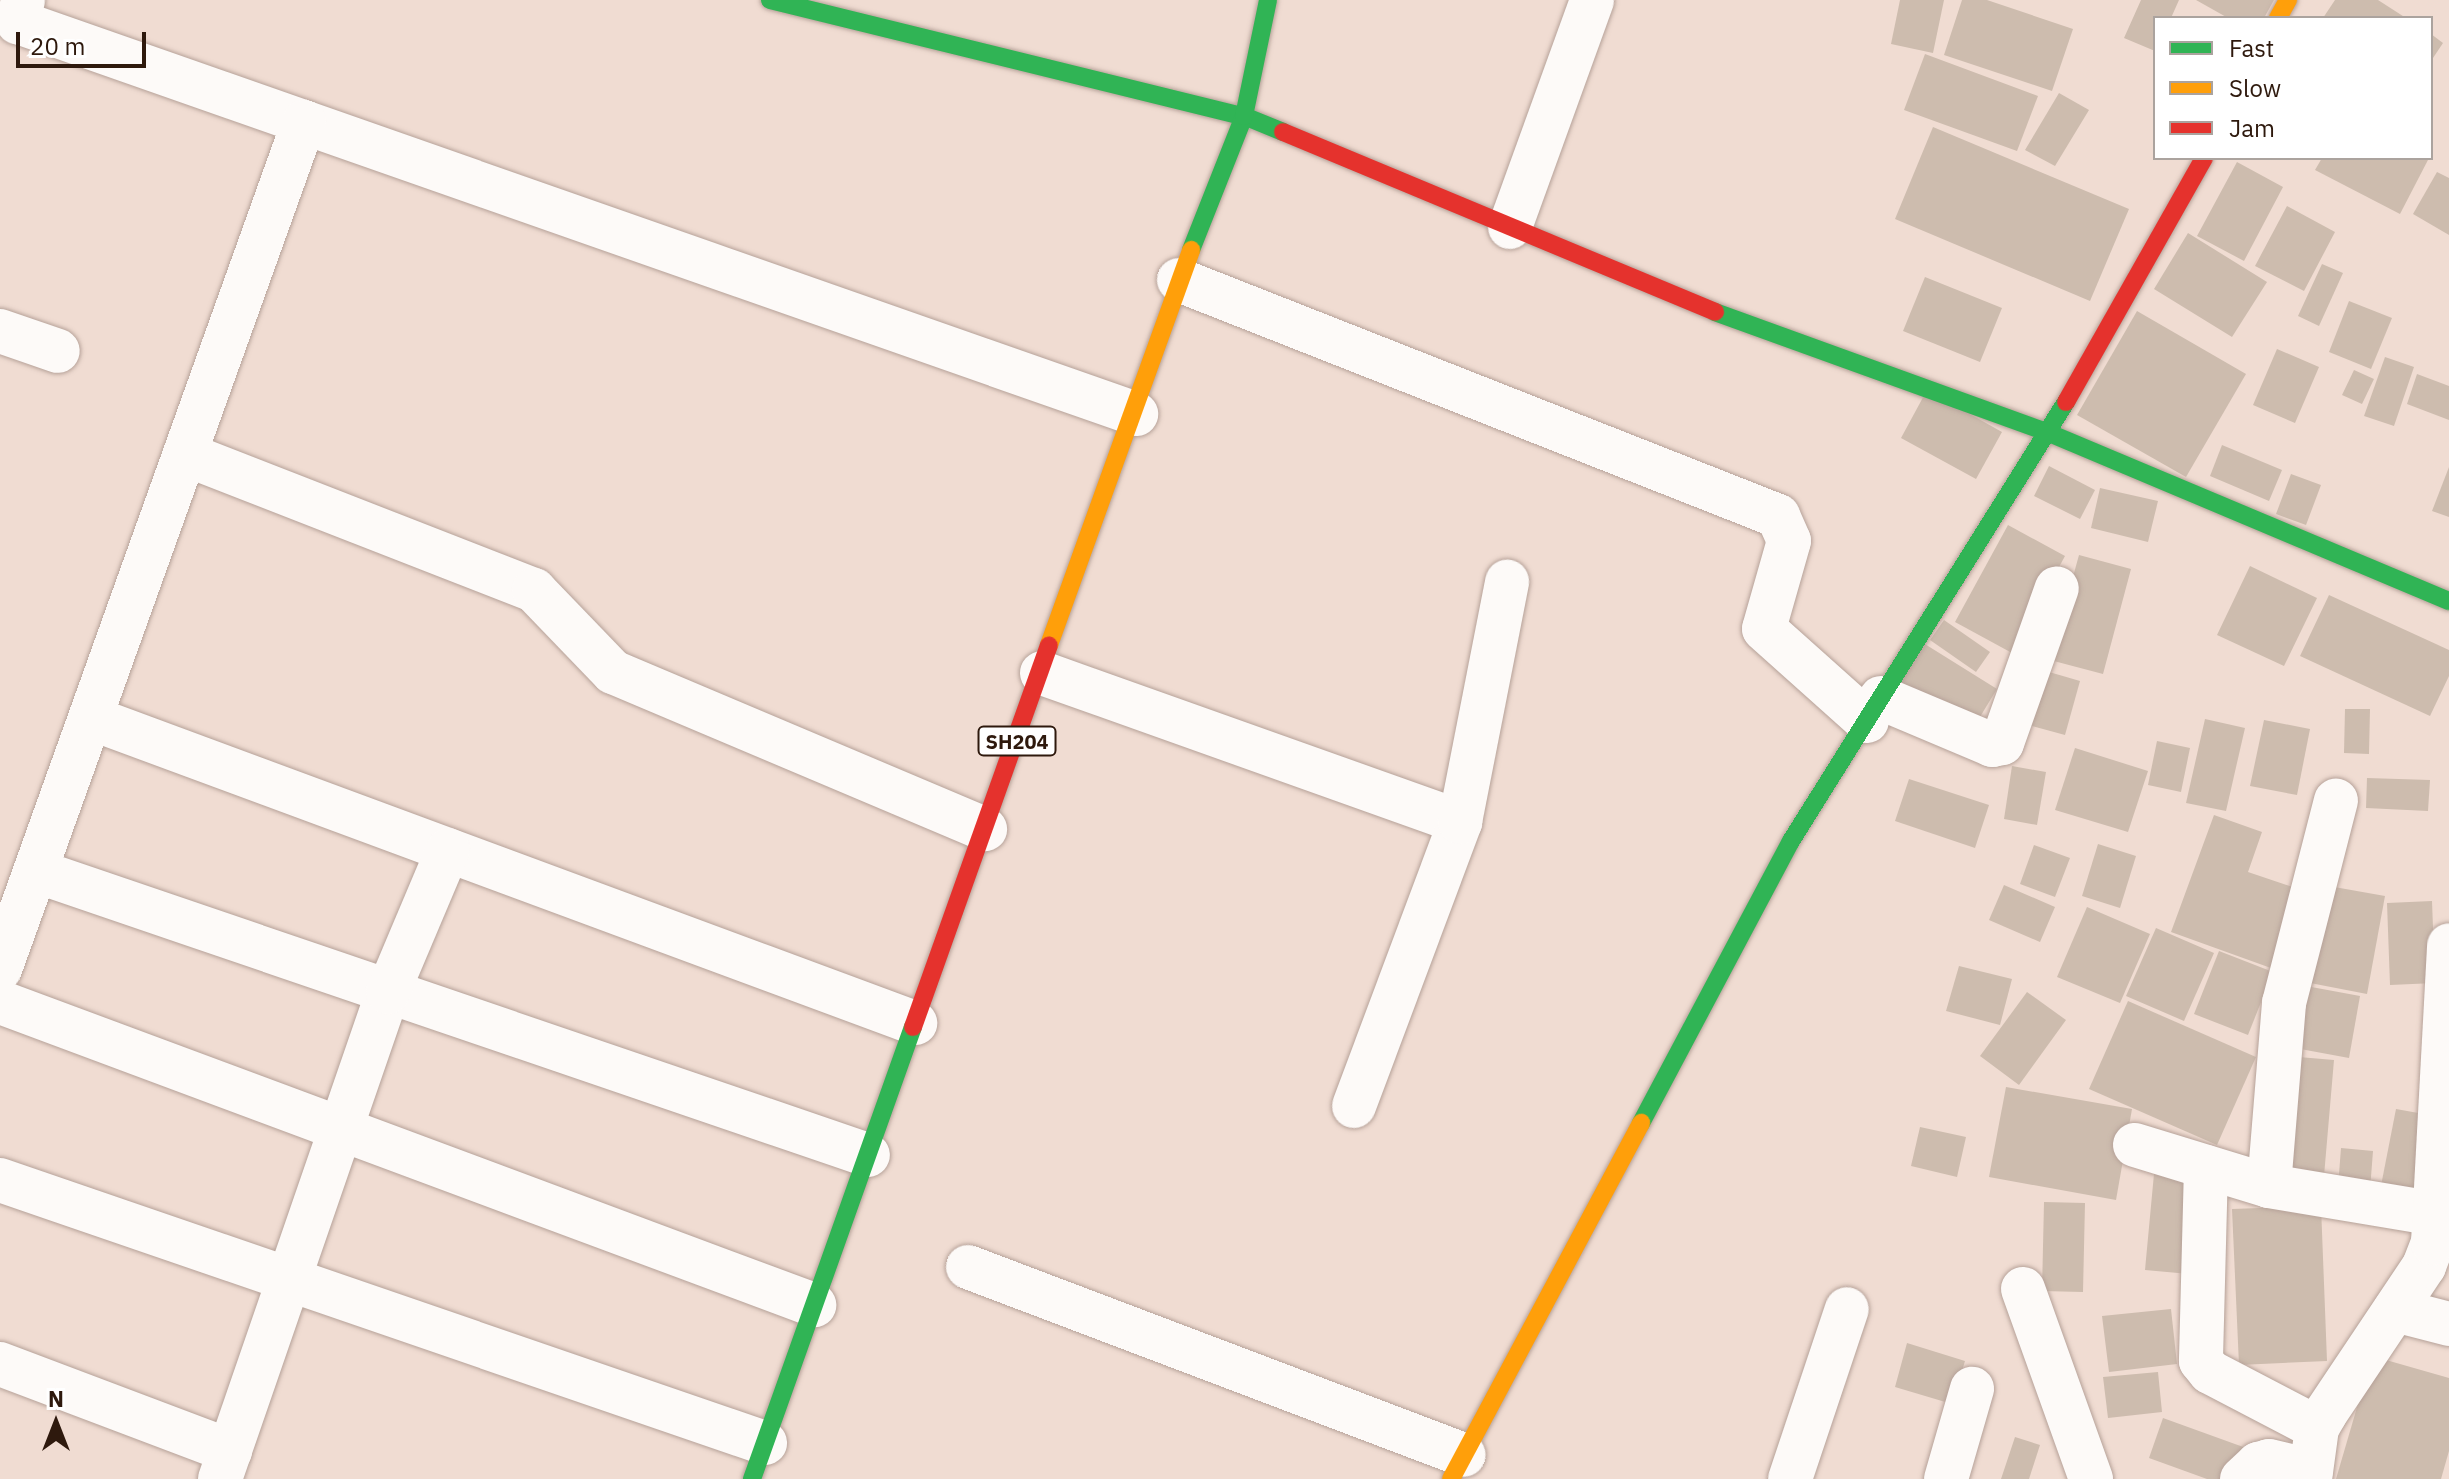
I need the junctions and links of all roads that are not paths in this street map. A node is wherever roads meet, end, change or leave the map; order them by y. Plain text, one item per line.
1 (23, 0) edge
2 (770, 0) edge
3 (1268, 0) edge
4 (1592, 0) edge
5 (890, 15) edge
6 (1244, 116) junction
7 (304, 122) junction
8 (2203, 160) edge
9 (1510, 227) junction
10 (1179, 280) junction
11 (0, 331) edge
12 (58, 351) dead end
13 (1136, 414) junction
14 (2049, 433) junction
15 (185, 454) junction
16 (1507, 582) dead end
17 (2057, 588) dead end
18 (2449, 601) edge
19 (1042, 673) junction
20 (1874, 710) junction
21 (91, 718) junction
22 (2336, 801) dead end
23 (1460, 822) junction
24 (985, 829) junction
25 (448, 850) junction
26 (36, 871) junction
27 (2449, 945) edge
28 (0, 969) edge
29 (388, 992) junction
30 (0, 1002) edge
31 (915, 1023) junction
32 (1354, 1106) dead end
33 (342, 1129) junction
34 (2135, 1145) dead end
35 (868, 1155) junction
36 (2206, 1167) junction
37 (0, 1180) edge
38 (2269, 1186) junction
39 (2443, 1211) edge
40 (968, 1267) dead end
41 (289, 1283) junction
42 (2023, 1289) dead end
43 (814, 1305) junction
44 (1847, 1309) dead end
45 (2395, 1310) junction
46 (2449, 1324) edge
47 (0, 1364) edge
48 (1972, 1389) dead end
49 (2317, 1428) junction
50 (758, 1461) edge
51 (225, 1465) edge
52 (1457, 1467) edge
53 (2311, 1475) edge
54 (1790, 1479) edge
55 (1946, 1479) edge
56 (2091, 1479) edge
57 (2242, 1479) edge

1 - 7 street
2 - 5 street
3 - 6 street, SH204
4 - 9 street
5 - 6 street
6 - 9 street
6 - 10 street, SH204
7 - 13 street
7 - 15 street
8 - 14 street
9 - 14 street
10 - 13 street, SH204
10 - 20 street
11 - 12 street
13 - 19 street, SH204
14 - 18 street
14 - 20 street
15 - 21 street
15 - 24 street
16 - 23 street
17 - 20 street
19 - 23 street
19 - 24 street, SH204
20 - 52 street
21 - 25 street
21 - 26 street
22 - 38 street
23 - 32 street
24 - 31 street, SH204
25 - 29 street
25 - 31 street
26 - 28 street
26 - 29 street
27 - 39 street
29 - 33 street
29 - 35 street
30 - 33 street
31 - 35 street, SH204
33 - 41 street
33 - 43 street
34 - 36 street
35 - 43 street, SH204
36 - 38 street
36 - 49 street
37 - 41 street
38 - 39 street
39 - 45 street
40 - 52 street
41 - 50 street
41 - 51 street
42 - 56 street
43 - 50 street, SH204
44 - 54 street
45 - 46 street
45 - 49 street
47 - 51 street
48 - 55 street
49 - 53 street
53 - 57 street

